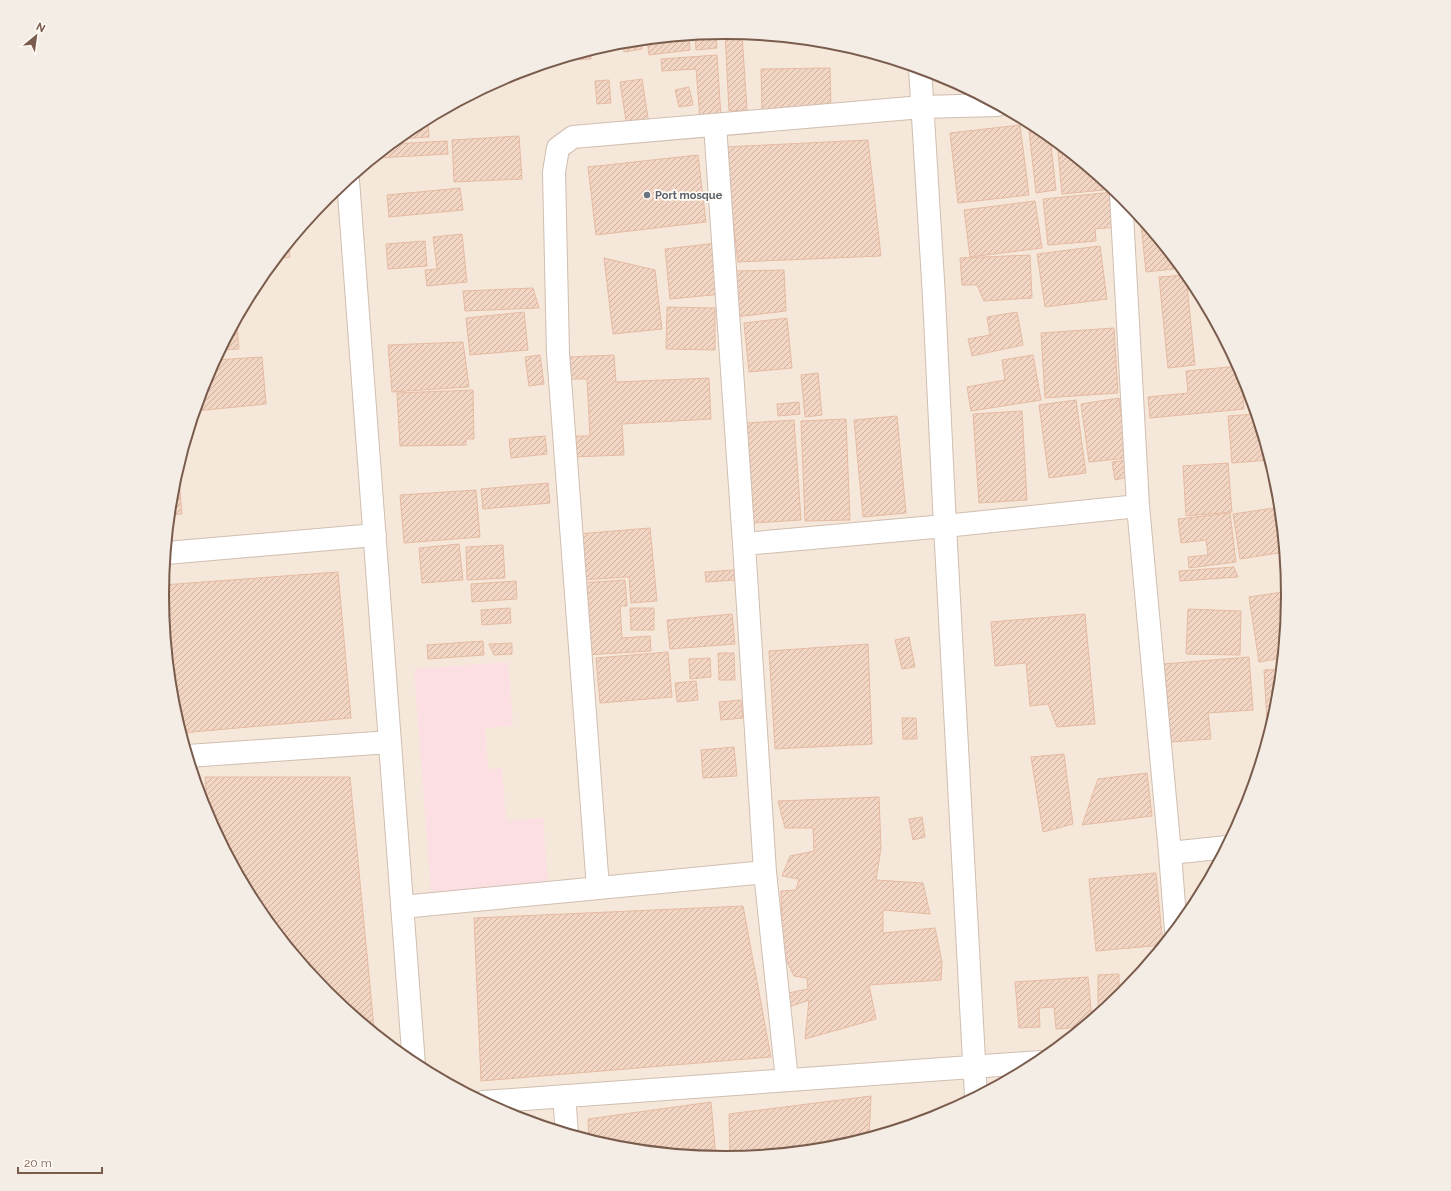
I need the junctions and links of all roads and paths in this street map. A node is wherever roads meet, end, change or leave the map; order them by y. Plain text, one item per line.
1 (920, 75) edge
2 (988, 105) edge
3 (922, 107) junction
4 (715, 125) junction
5 (349, 187) edge
6 (1122, 205) edge
7 (1138, 506) junction
8 (945, 526) junction
9 (375, 535) junction
10 (744, 544) junction
11 (171, 553) edge
12 (390, 742) junction
13 (193, 756) edge
14 (1222, 848) edge
15 (1170, 853) junction
16 (765, 872) junction
17 (598, 888) junction
18 (402, 907) junction
19 (1175, 922) edge
20 (413, 1056) edge
21 (1027, 1063) edge
22 (974, 1067) junction
23 (787, 1080) junction
24 (976, 1093) edge
25 (564, 1096) junction
26 (493, 1101) edge
27 (567, 1128) edge

1 - 3 street
2 - 3 street
3 - 4 street
3 - 8 street
4 - 10 street
4 - 17 street
5 - 9 street
6 - 7 street
7 - 8 street
7 - 15 street
8 - 10 street
8 - 22 street
9 - 11 street
9 - 12 street
10 - 16 street
12 - 13 street
12 - 18 street
14 - 15 street
15 - 19 street
16 - 17 street
16 - 23 street
17 - 18 street
18 - 20 street
21 - 22 street
22 - 23 street
22 - 24 street
23 - 25 street
25 - 26 street
25 - 27 street

